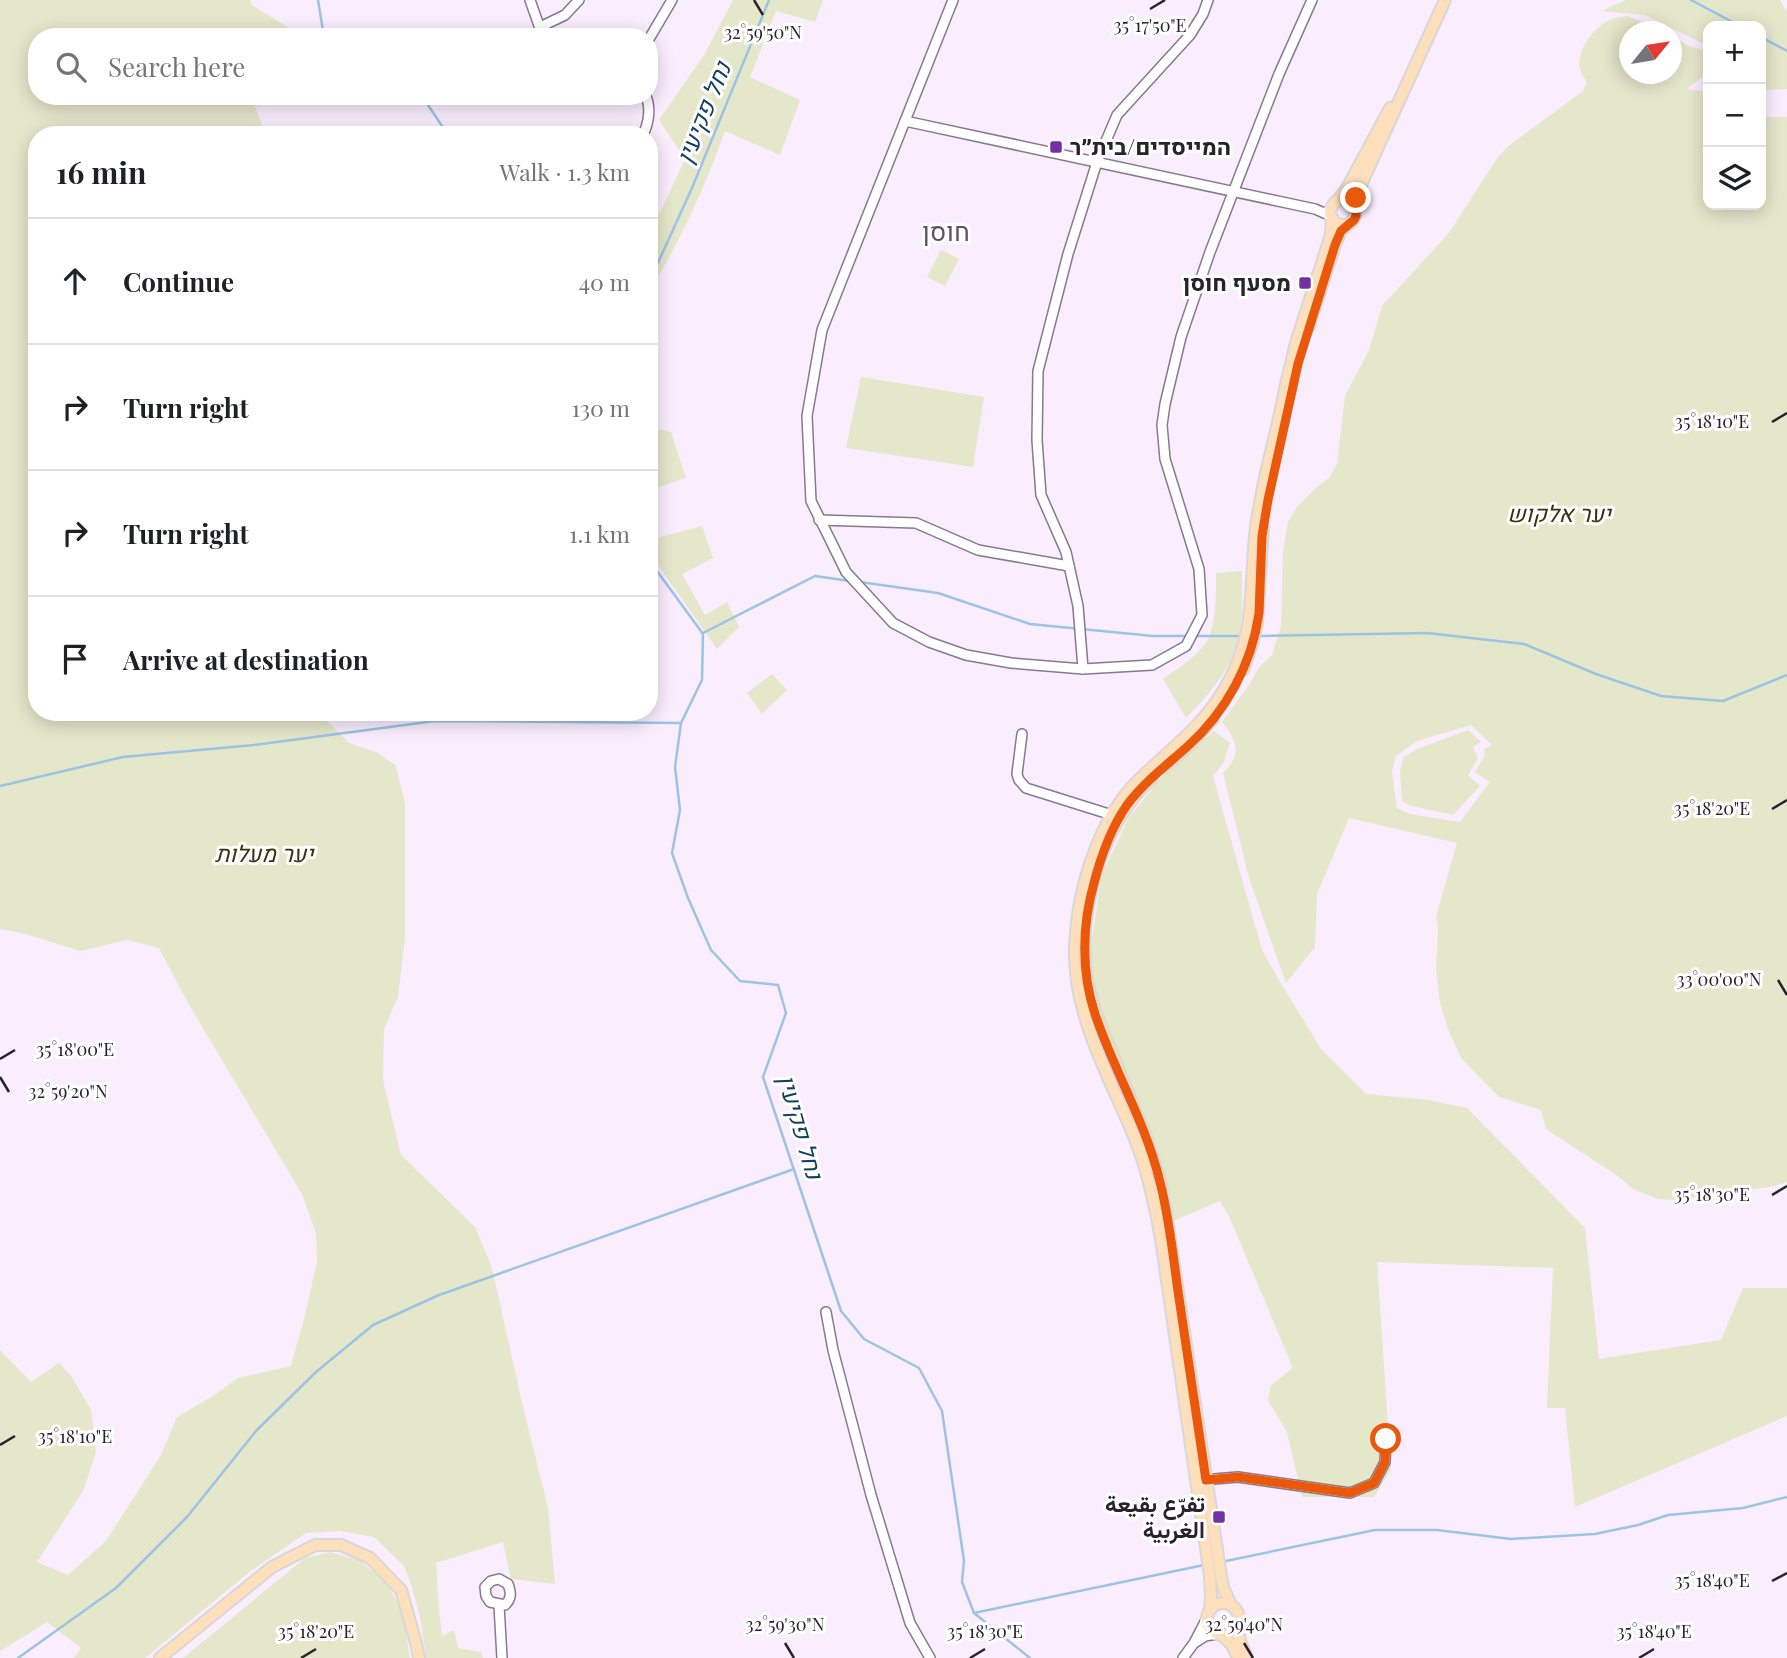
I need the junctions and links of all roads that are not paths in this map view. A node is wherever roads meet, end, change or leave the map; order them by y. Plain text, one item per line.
1 (530, 0) edge
2 (579, 0) edge
3 (672, 0) edge
4 (953, 0) edge
5 (1208, 0) edge
6 (1312, 0) edge
7 (1438, 0) edge
8 (1445, 0) edge
9 (540, 27) joint
10 (655, 28) edge
11 (648, 105) edge
12 (905, 121) junction
13 (647, 126) edge
14 (1097, 162) junction
15 (1233, 191) junction
16 (1335, 202) junction
17 (1355, 208) junction
18 (1315, 209) junction
19 (1331, 217) junction
20 (1347, 225) junction
21 (820, 520) junction
22 (1069, 566) junction
23 (1083, 670) junction
24 (1023, 734) dead end
25 (1112, 815) junction
26 (826, 1312) dead end
27 (1386, 1439) dead end
28 (1206, 1480) junction
29 (1198, 1497) junction
30 (499, 1605) dead end
31 (1231, 1605) junction
32 (1208, 1614) junction
33 (1238, 1624) junction
34 (1220, 1634) junction
35 (1194, 1643) junction
36 (160, 1658) edge
37 (419, 1658) edge
38 (502, 1658) edge
39 (930, 1658) edge
40 (1183, 1658) edge
41 (1238, 1658) edge
42 (1247, 1658) edge

1 - 9 street
2 - 9 street
3 - 10 street
4 - 12 street
5 - 14 street
6 - 15 street
7 - 16 main road
8 - 17 main road
11 - 13 street
12 - 14 street
12 - 21 street
14 - 15 street
14 - 22 street
15 - 18 street
15 - 23 street
16 - 17 main road
16 - 18 street
16 - 19 main road
17 - 20 main road
18 - 19 street
19 - 20 main road
19 - 25 main road
20 - 28 main road
21 - 22 street
21 - 23 street
22 - 23 street
24 - 25 street
25 - 29 main road
26 - 39 street
27 - 28 street
28 - 29 street
28 - 31 main road
29 - 32 main road
30 - 38 street
31 - 32 main road
31 - 33 main road
32 - 34 main road
32 - 35 street
33 - 34 main road
33 - 42 main road
34 - 35 street
34 - 41 main road
35 - 40 street
36 - 37 main road

